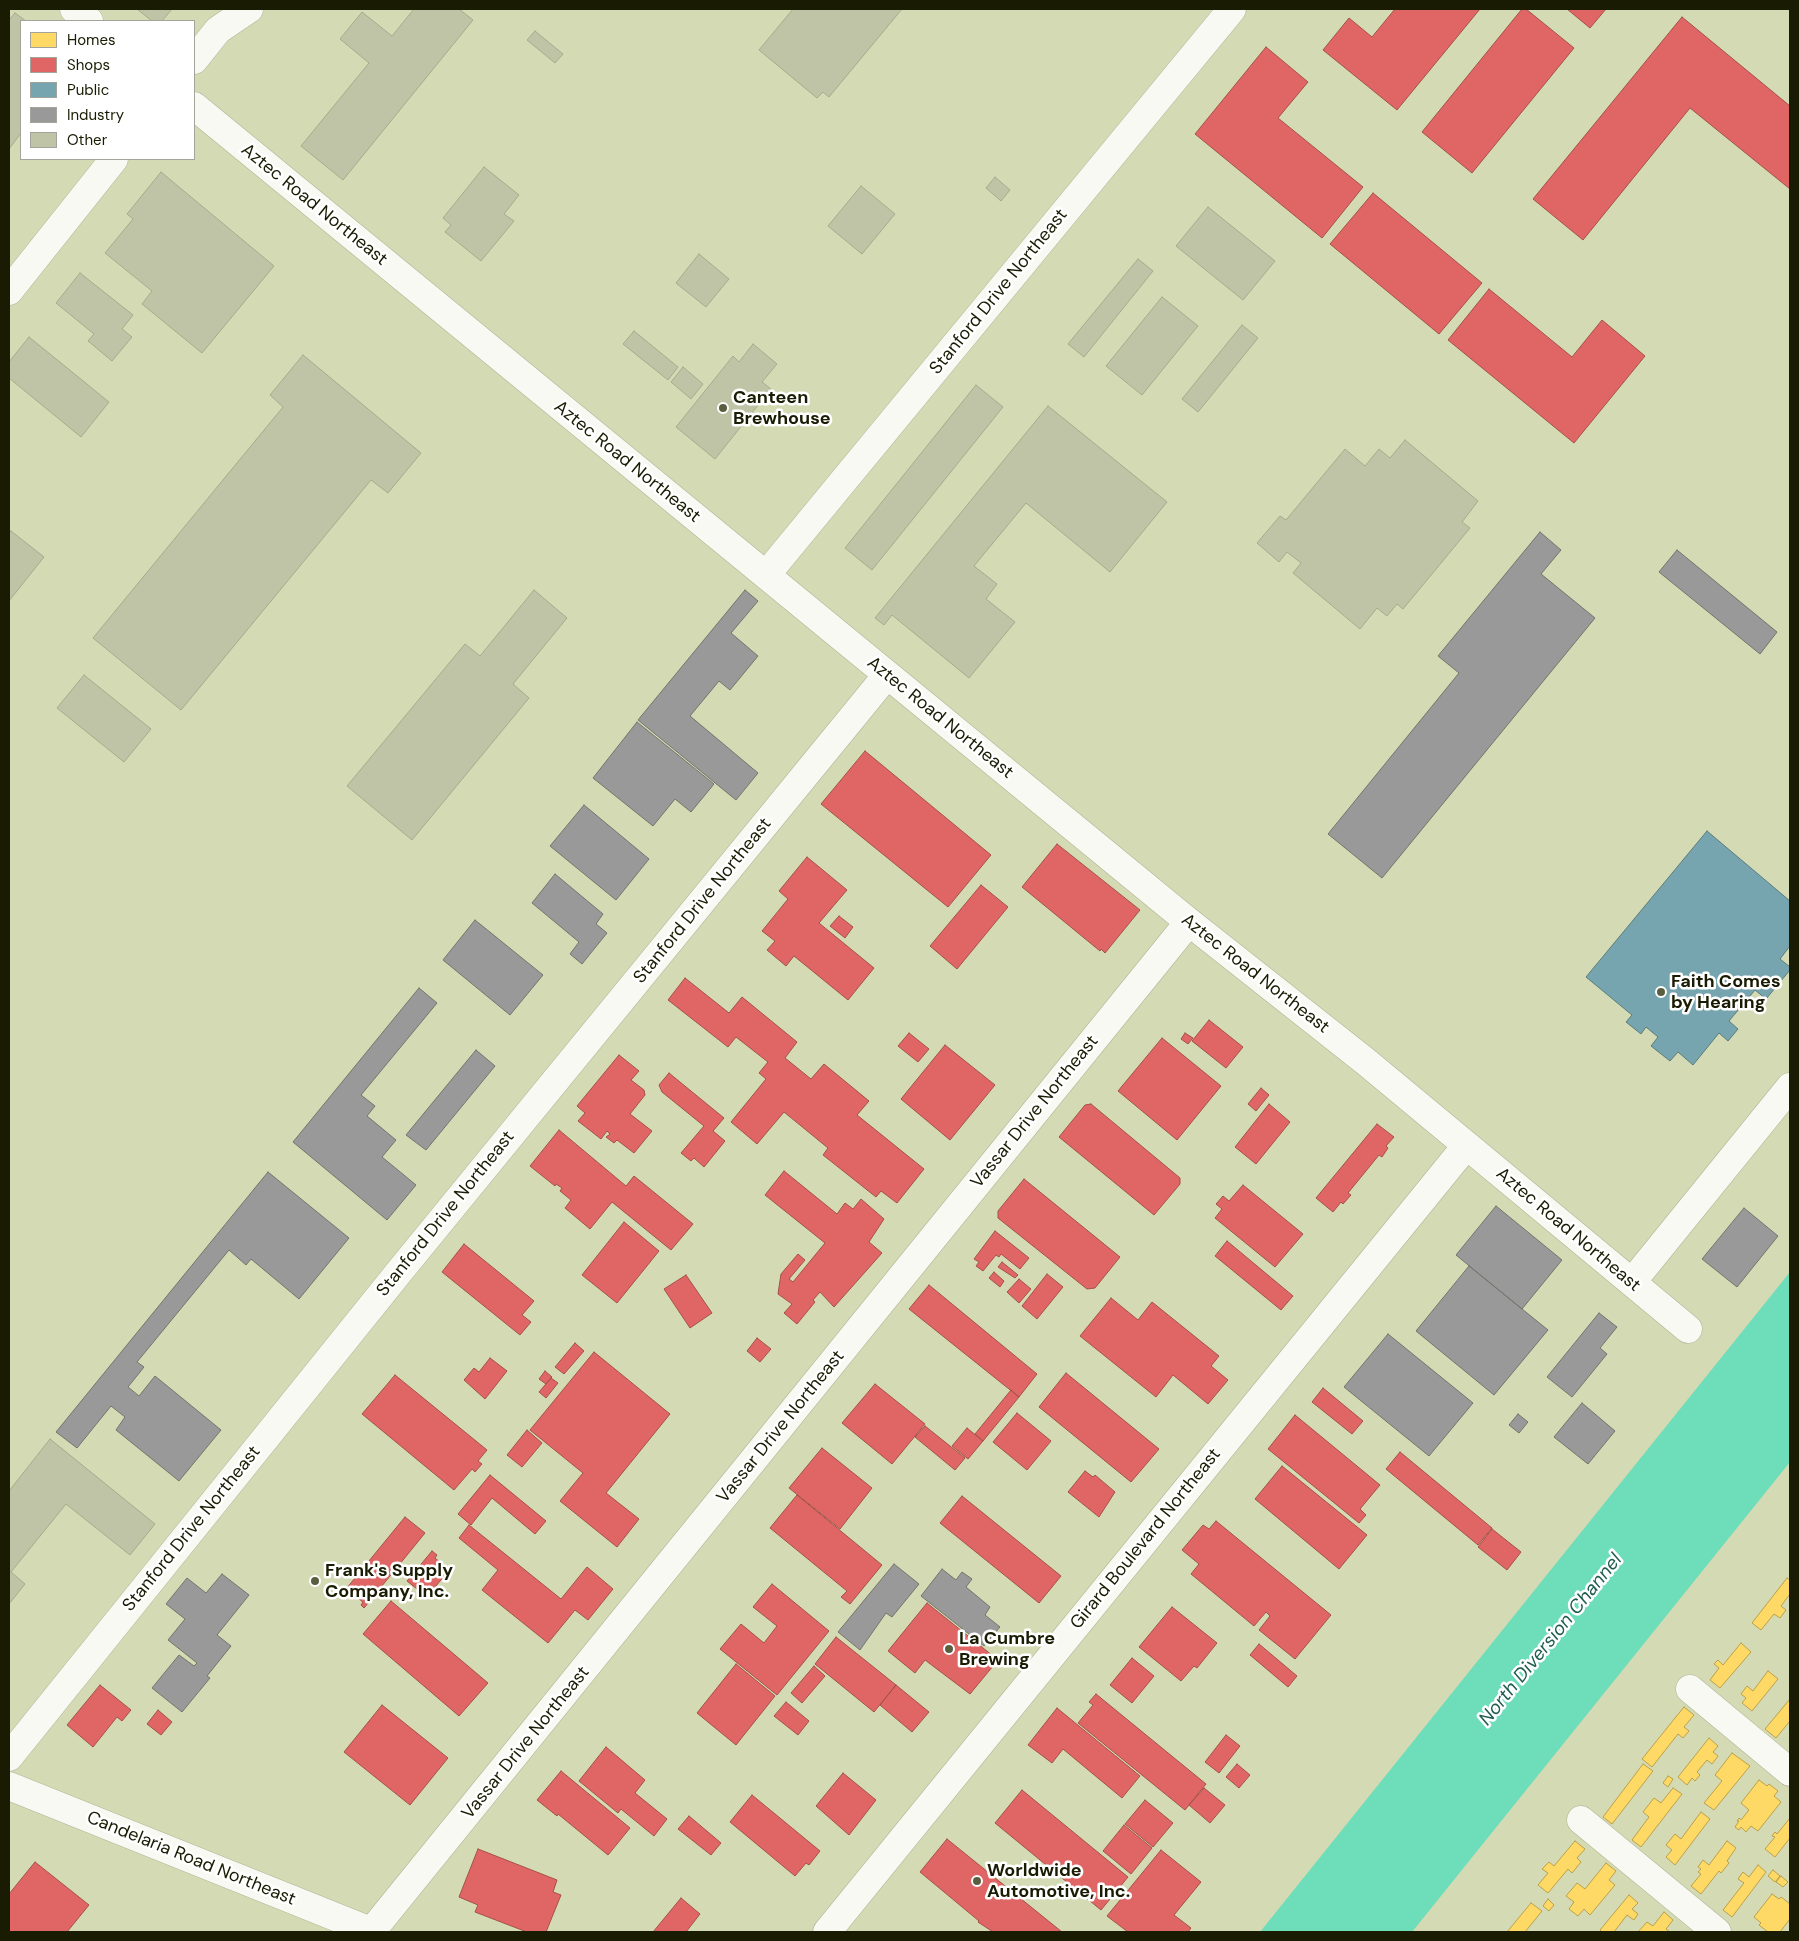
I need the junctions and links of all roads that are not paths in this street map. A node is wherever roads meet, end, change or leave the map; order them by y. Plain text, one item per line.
1 (74, 9) edge
2 (249, 9) edge
3 (1232, 9) edge
4 (88, 20) edge
5 (195, 59) edge
6 (195, 107) edge
7 (113, 160) edge
8 (9, 291) edge
9 (766, 575) junction
10 (887, 675) junction
11 (1189, 922) junction
12 (1790, 1087) edge
13 (1466, 1146) junction
14 (1632, 1282) junction
15 (1688, 1329) dead end
16 (1690, 1689) dead end
17 (9, 1757) edge
18 (1790, 1772) edge
19 (9, 1786) edge
20 (1581, 1820) dead end
21 (372, 1932) edge
22 (827, 1932) edge
23 (1717, 1932) edge

1 - 4 street
2 - 5 street
3 - 9 street, Stanford Drive Northeast
6 - 9 street, Aztec Road Northeast
7 - 8 street
9 - 10 street, Aztec Road Northeast
10 - 11 street, Aztec Road Northeast
10 - 17 street, Stanford Drive Northeast
11 - 13 street, Aztec Road Northeast
11 - 21 street, Vassar Drive Northeast
12 - 14 street
13 - 14 street, Aztec Road Northeast
13 - 22 street, Girard Boulevard Northeast
14 - 15 street, Aztec Road Northeast
16 - 18 street
19 - 21 street, Candelaria Road Northeast
20 - 23 street

